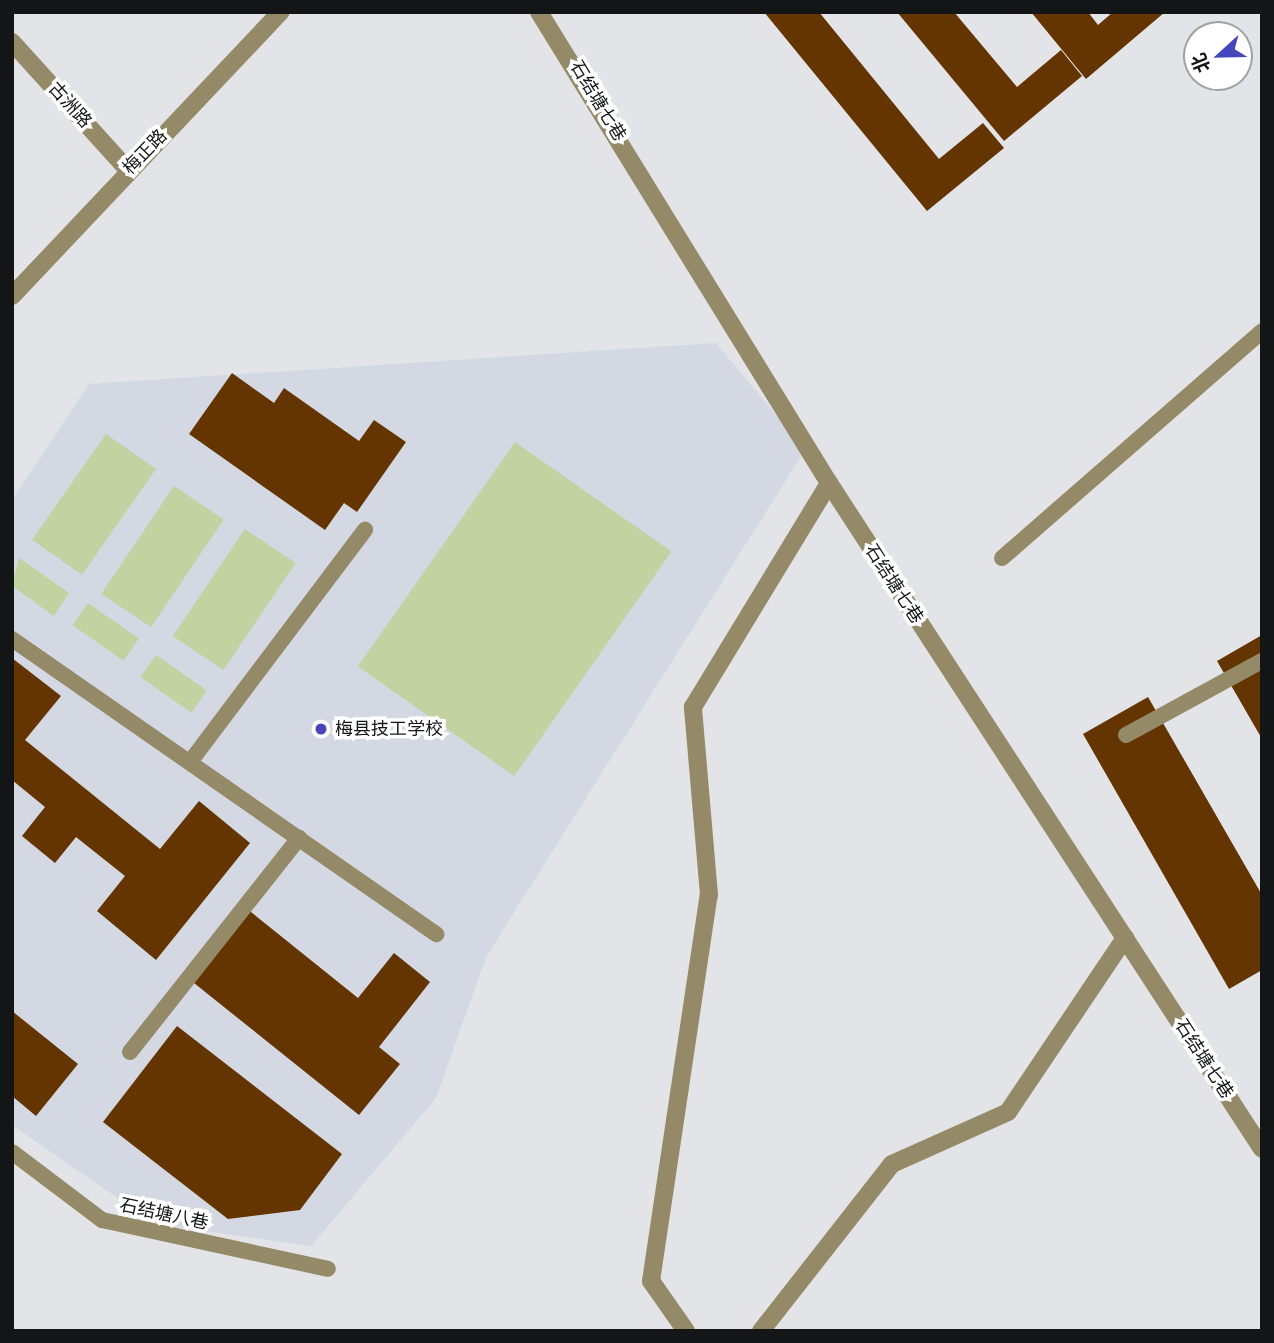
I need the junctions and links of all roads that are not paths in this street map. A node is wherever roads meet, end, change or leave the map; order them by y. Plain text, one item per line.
1 (281, 12) edge
2 (539, 12) edge
3 (12, 41) edge
4 (127, 169) junction
5 (12, 296) edge
6 (1262, 331) edge
7 (829, 483) junction
8 (365, 530) dead end
9 (1002, 558) dead end
10 (12, 639) edge
11 (1262, 661) edge
12 (1126, 735) dead end
13 (190, 762) junction
14 (299, 838) junction
15 (436, 934) dead end
16 (1125, 938) junction
17 (130, 1052) dead end
18 (1260, 1142) edge
19 (12, 1153) edge
20 (328, 1269) dead end
21 (686, 1331) edge
22 (761, 1331) edge

1 - 4 street, 梅正路
2 - 7 street, 石结塘七巷
3 - 4 street, 古洲路
4 - 5 street, 梅正路
6 - 9 lane
7 - 16 street, 石结塘七巷
7 - 21 street
8 - 13 lane
10 - 13 lane
11 - 12 lane
13 - 14 lane
14 - 15 lane
14 - 17 lane
16 - 18 street, 石结塘七巷
16 - 22 street
19 - 20 lane, 石结塘八巷

